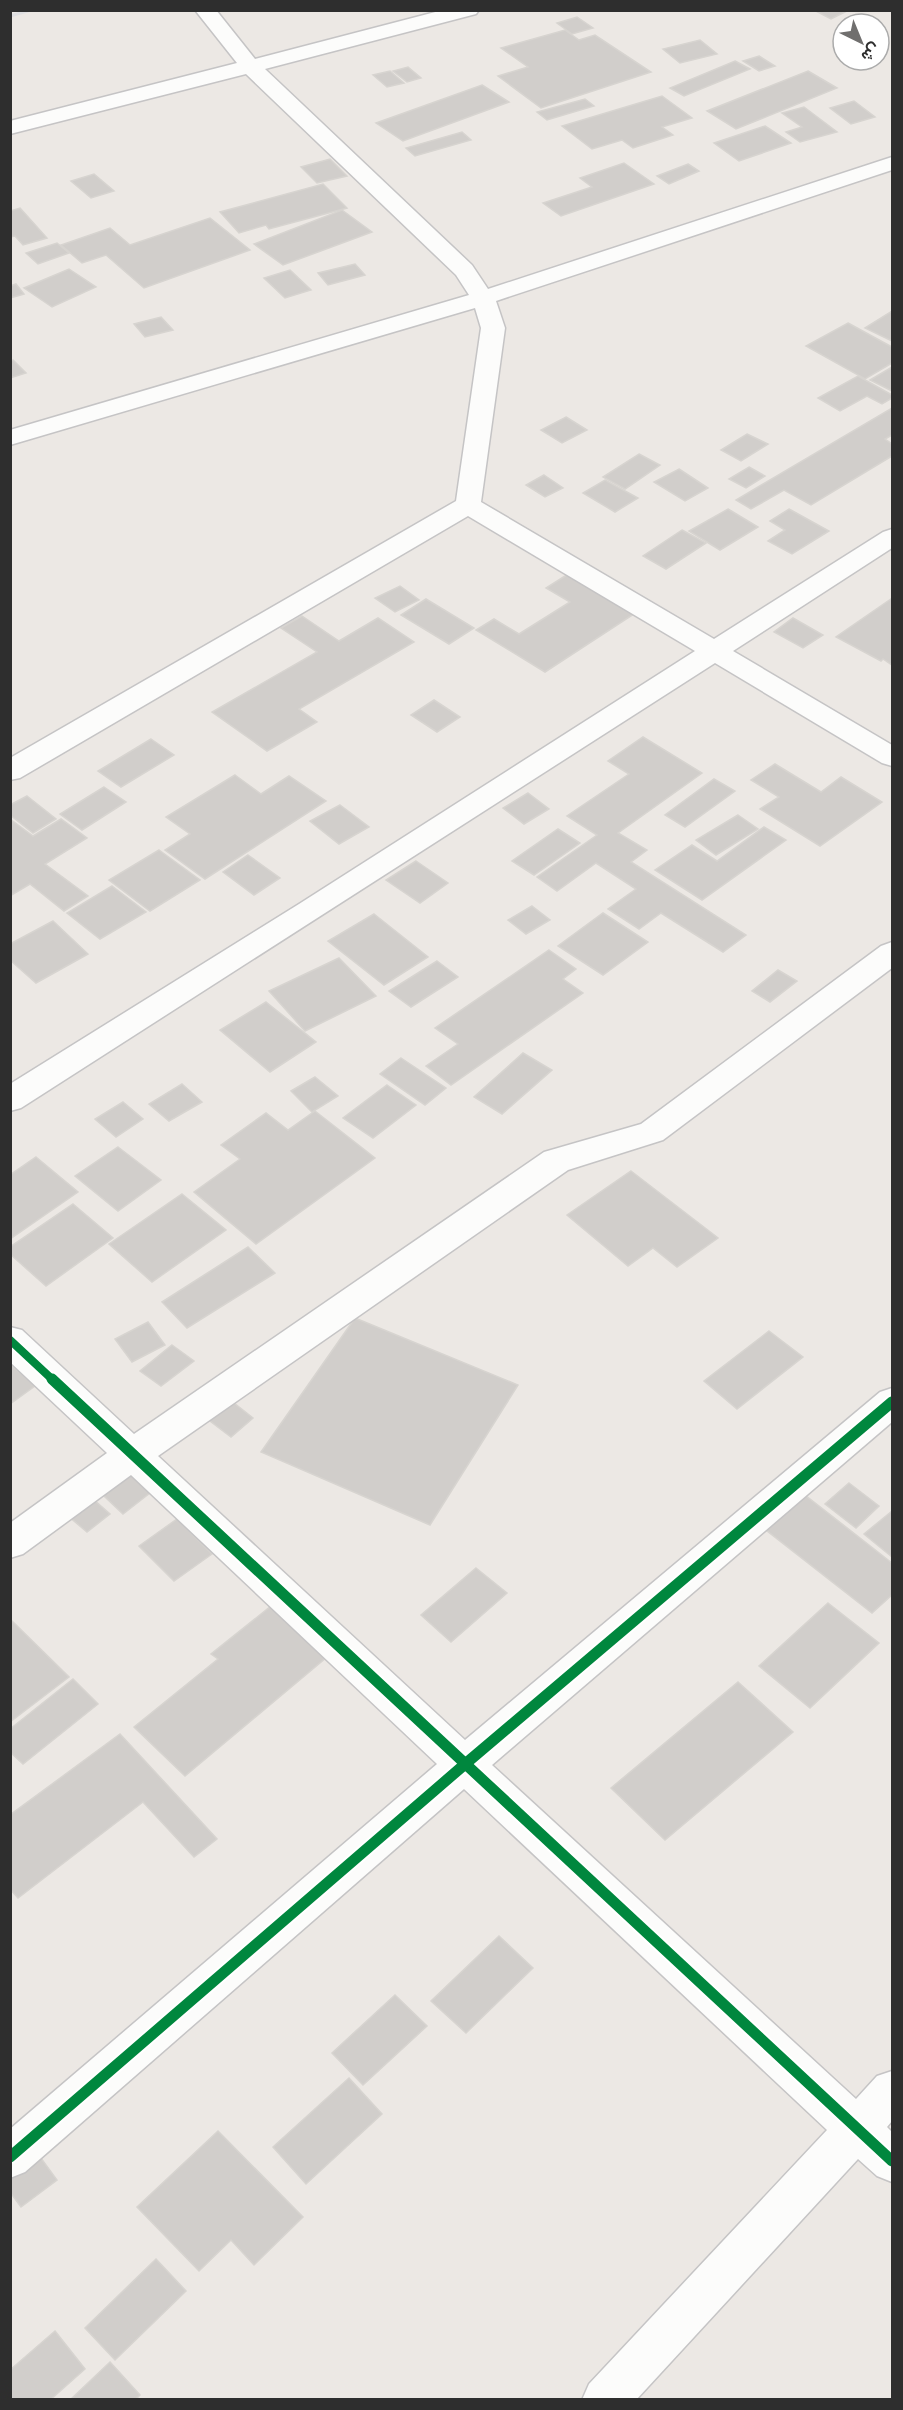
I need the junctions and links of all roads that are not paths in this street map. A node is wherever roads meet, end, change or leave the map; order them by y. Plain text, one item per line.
1 (205, 10) edge
2 (469, 10) edge
3 (249, 65) junction
4 (10, 128) edge
5 (892, 163) edge
6 (483, 298) junction
7 (10, 438) edge
8 (468, 505) junction
9 (892, 537) edge
10 (716, 652) junction
11 (892, 757) edge
12 (10, 771) edge
13 (892, 953) edge
14 (10, 1100) edge
15 (10, 1340) edge
16 (892, 1402) edge
17 (133, 1454) junction
18 (10, 1543) edge
19 (464, 1765) junction
20 (892, 2091) edge
21 (857, 2128) junction
22 (10, 2157) edge
23 (892, 2161) edge
24 (605, 2400) edge

1 - 3 street
2 - 3 street
3 - 4 street
3 - 6 street
5 - 6 street
6 - 7 street
6 - 8 street
8 - 10 street
8 - 12 street
9 - 10 street
10 - 11 street
10 - 14 street
13 - 17 street
15 - 17 street
16 - 19 street
17 - 18 street
17 - 19 street
19 - 21 street
19 - 22 street
20 - 21 street
21 - 23 street
21 - 24 street

